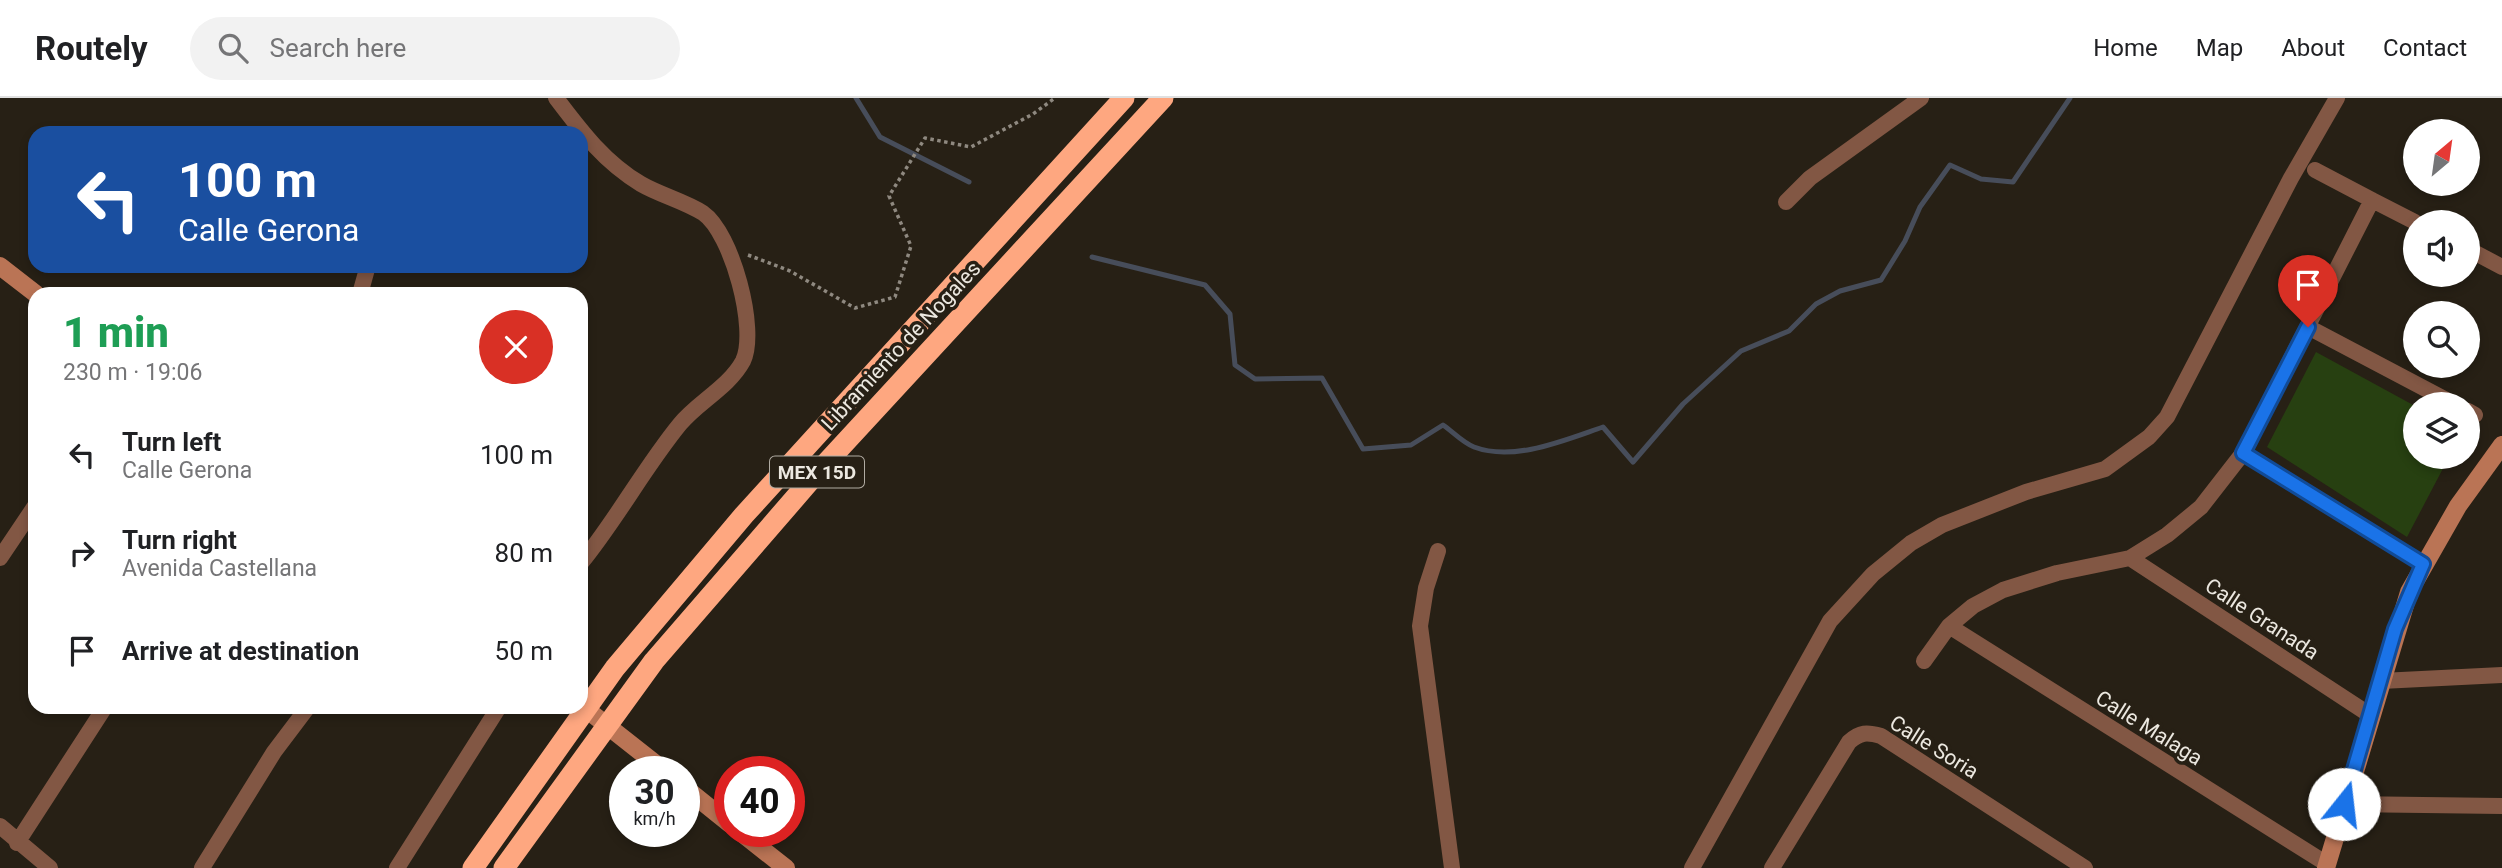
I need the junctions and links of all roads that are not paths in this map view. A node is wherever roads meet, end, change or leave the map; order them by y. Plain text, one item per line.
1 (556, 98) edge
2 (1124, 98) edge
3 (1921, 98) edge
4 (2337, 98) edge
5 (1163, 99) edge
6 (577, 126) edge
7 (588, 140) edge
8 (2315, 170) dead end
9 (2372, 200) junction
10 (1786, 202) dead end
11 (2403, 216) edge
12 (2480, 255) edge
13 (0, 266) edge
14 (2502, 267) edge
15 (28, 288) edge
16 (2308, 327) junction
17 (2431, 392) edge
18 (2243, 453) junction
19 (2499, 455) edge
20 (28, 516) edge
21 (1438, 551) dead end
22 (588, 554) edge
23 (0, 558) edge
24 (2130, 558) junction
25 (2423, 564) junction
26 (1949, 626) junction
27 (1924, 661) dead end
28 (2502, 675) edge
29 (2381, 681) junction
30 (588, 706) edge
31 (588, 710) edge
32 (100, 714) edge
33 (303, 714) edge
34 (495, 714) edge
35 (582, 714) edge
36 (2370, 715) junction
37 (648, 756) edge
38 (700, 800) edge
39 (2344, 804) junction
40 (2502, 806) edge
41 (714, 811) edge
42 (0, 826) edge
43 (17, 843) junction
44 (759, 847) edge
45 (2327, 866) edge
46 (50, 868) edge
47 (202, 868) edge
48 (397, 868) edge
49 (473, 868) edge
50 (505, 868) edge
51 (786, 868) edge
52 (1451, 868) edge
53 (1692, 868) edge
54 (1772, 868) edge
55 (2085, 868) edge

1 - 6 street
2 - 30 highway, Libramiento de Nogales / MEX 15D
3 - 10 street
4 - 53 street
5 - 50 highway, Libramiento de Nogales / MEX 15D
7 - 22 street
8 - 9 street
9 - 11 street
9 - 16 street
12 - 14 street
13 - 15 street
16 - 17 street
16 - 18 street
18 - 24 street
18 - 25 street
19 - 25 street
20 - 23 street
21 - 52 street
24 - 26 street
24 - 36 street, Calle Granada
25 - 29 street
26 - 27 street
26 - 45 street, Calle Malaga
28 - 29 street
29 - 36 street
31 - 37 street
32 - 43 street
33 - 47 street
34 - 48 street
35 - 49 highway, Libramiento de Nogales / MEX 15D
36 - 39 street
38 - 41 street
39 - 40 street
39 - 45 street
42 - 43 street
43 - 46 street
44 - 51 street
54 - 55 street, Calle Soria

